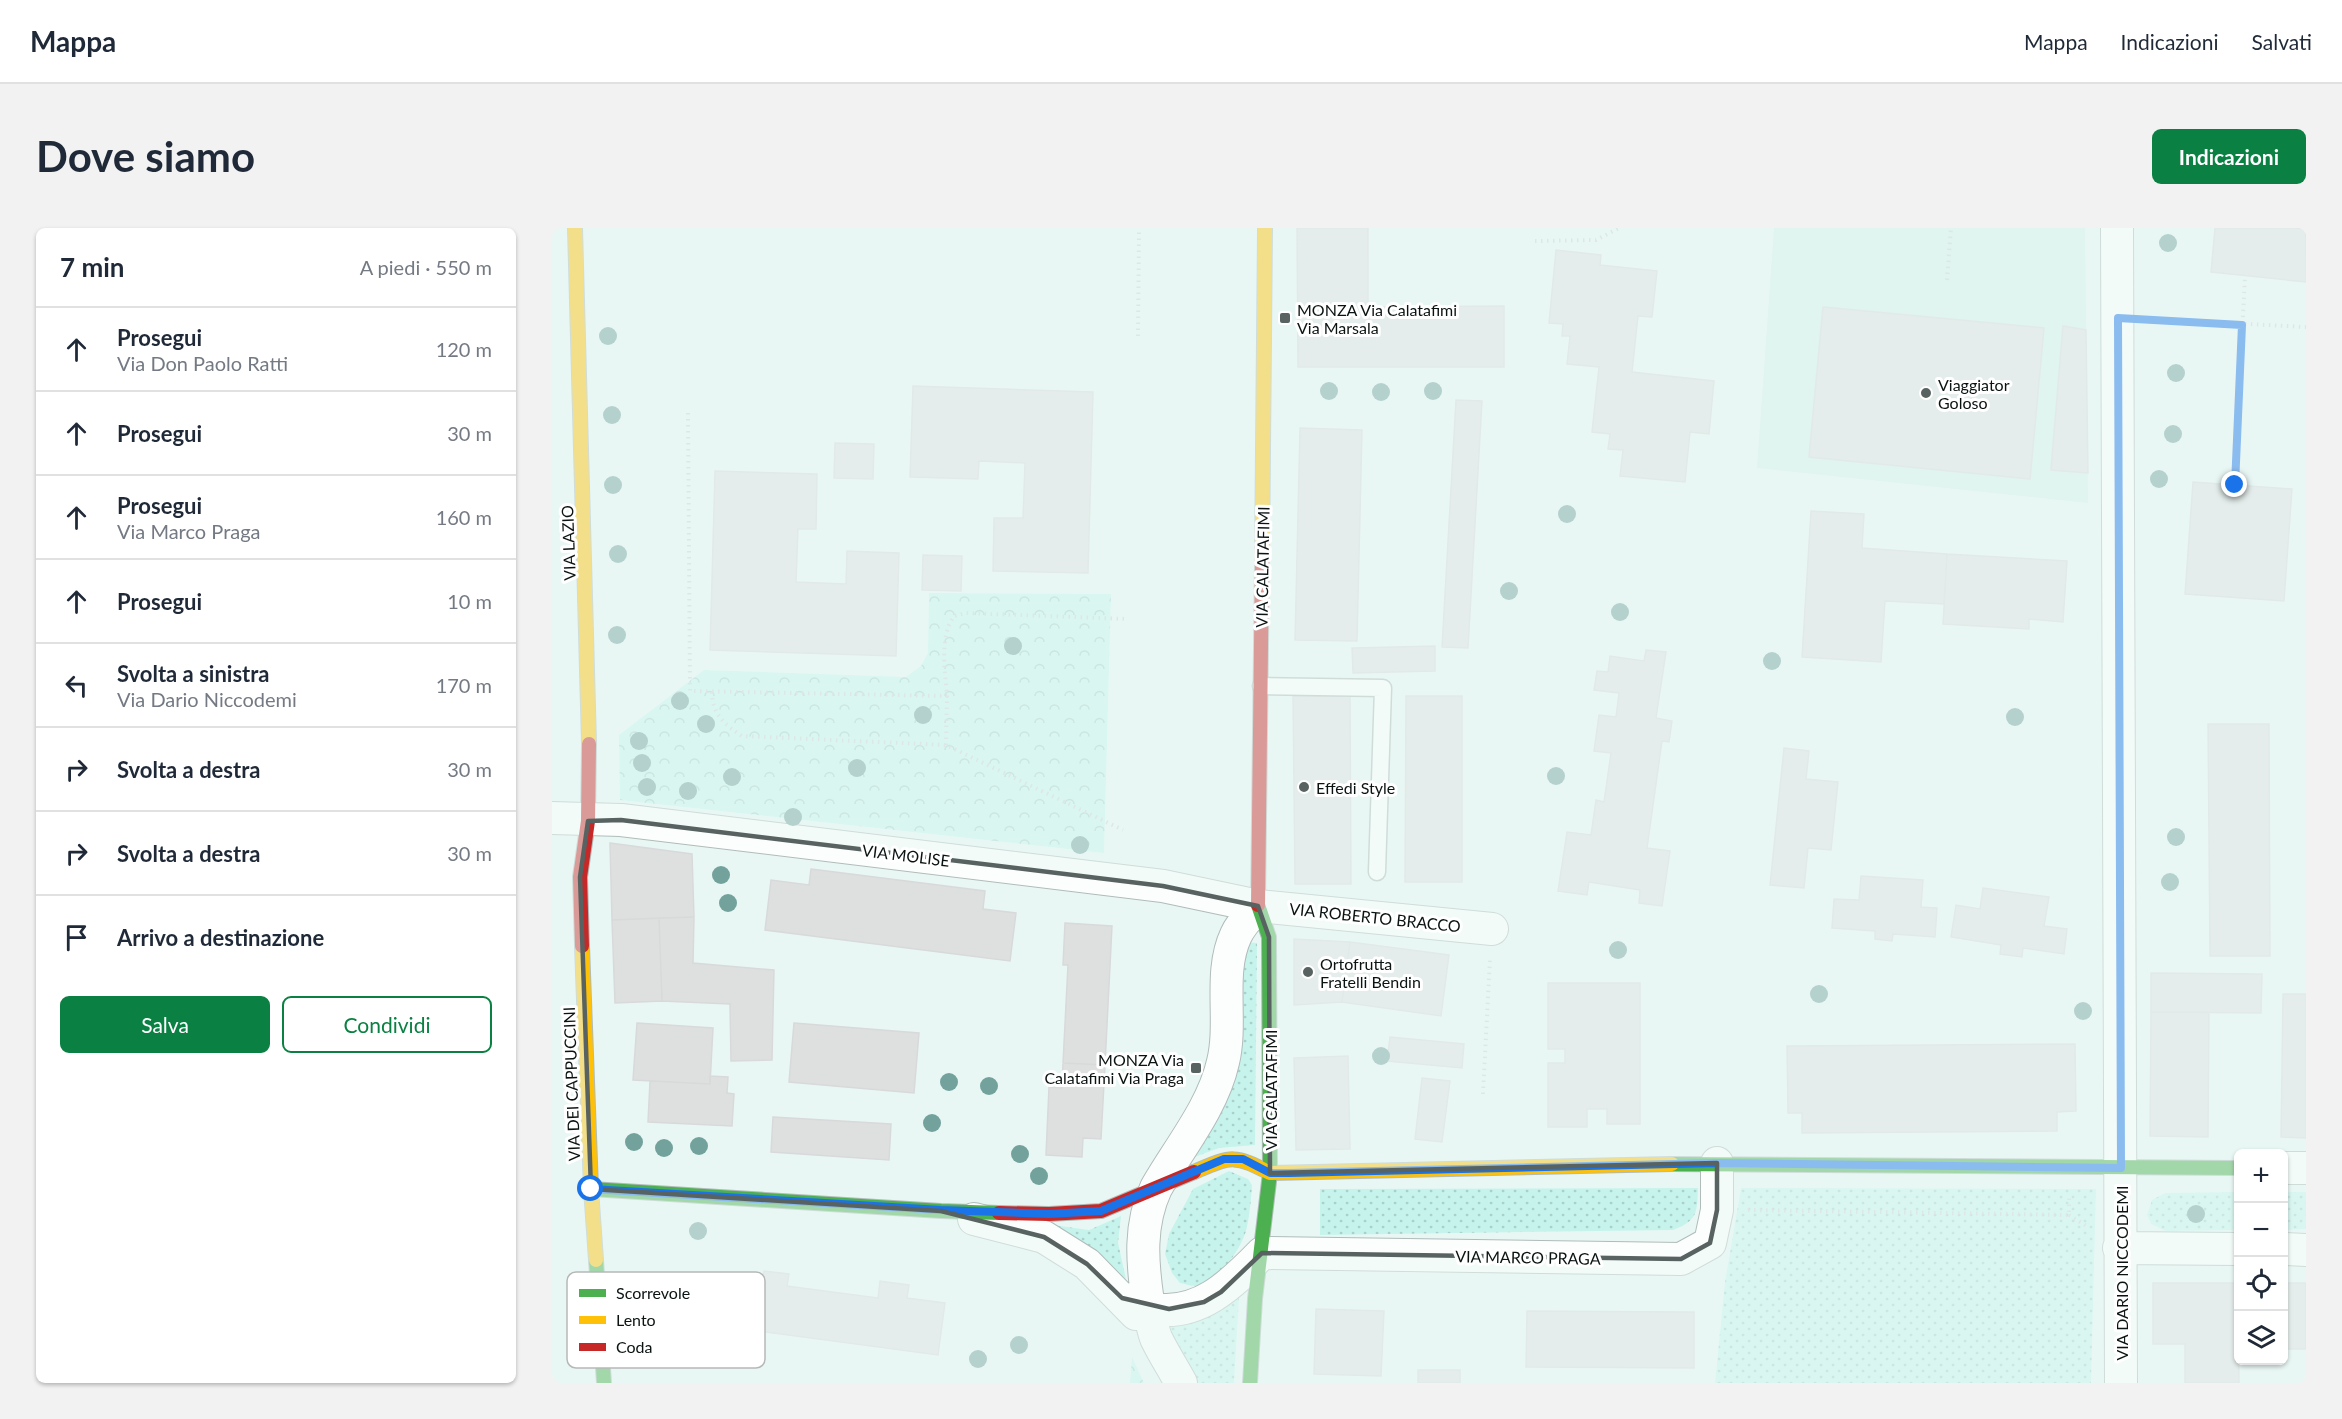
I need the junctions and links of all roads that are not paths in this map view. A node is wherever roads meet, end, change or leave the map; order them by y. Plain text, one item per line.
1 (575, 228) edge
2 (1265, 228) edge
3 (2117, 228) edge
4 (1261, 686) junction
5 (552, 818) edge
6 (588, 820) junction
7 (1377, 872) dead end
8 (1258, 906) junction
9 (1492, 929) road end
10 (1717, 1163) junction
11 (2121, 1168) junction
12 (2234, 1168) edge
13 (2288, 1168) edge
14 (2306, 1168) edge
15 (1270, 1173) junction
16 (1156, 1188) junction
17 (591, 1189) junction
18 (941, 1210) junction
19 (2119, 1248) junction
20 (2234, 1249) edge
21 (2288, 1249) edge
22 (2306, 1250) edge
23 (1262, 1253) junction
24 (597, 1272) edge
25 (1142, 1314) junction
26 (603, 1368) edge
27 (604, 1383) edge
28 (1181, 1383) edge
29 (1250, 1383) edge
30 (2121, 1383) edge

1 - 6 street, VIA LAZIO
2 - 4 street, VIA CALATAFIMI
3 - 11 street, VIA DARIO NICCODEMI
4 - 7 lane
4 - 8 street, VIA CALATAFIMI
5 - 6 street, VIA MOLISE
6 - 8 street, VIA MOLISE
6 - 17 street, VIA DEI CAPPUCCINI
8 - 9 street, VIA ROBERTO BRACCO
8 - 15 street, VIA CALATAFIMI
8 - 16 street
10 - 11 street
10 - 15 street
10 - 23 street, VIA MARCO PRAGA
11 - 12 street
11 - 19 street, VIA DARIO NICCODEMI
13 - 14 street
15 - 16 street
15 - 23 street, VIA CALATAFIMI
16 - 18 street
16 - 25 street
17 - 18 street
17 - 24 street, VIA DEI CAPPUCCINI
18 - 25 street
19 - 20 street
19 - 30 street, VIA DARIO NICCODEMI
21 - 22 street
23 - 25 street
23 - 29 street, VIA CALATAFIMI
25 - 28 street
26 - 27 street, VIA DEI CAPPUCCINI

